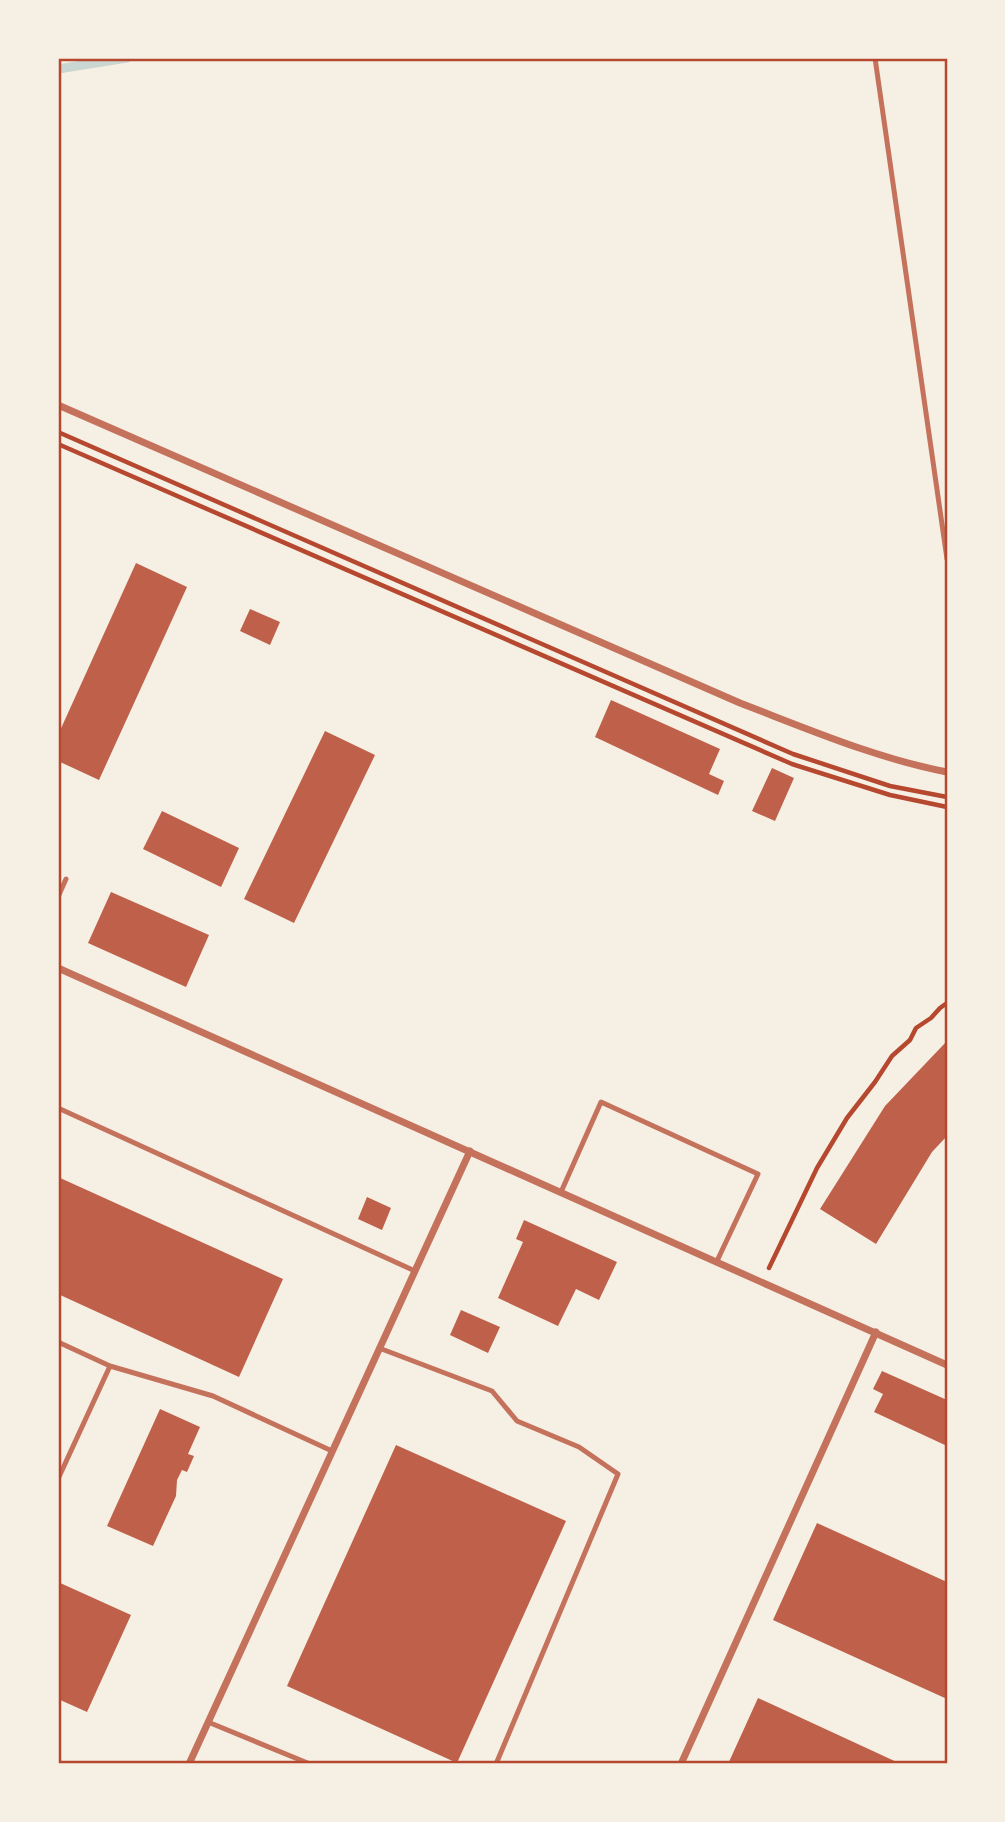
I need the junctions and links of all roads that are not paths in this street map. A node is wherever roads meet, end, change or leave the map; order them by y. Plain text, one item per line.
1 (875, 58) edge
2 (58, 407) edge
3 (947, 559) edge
4 (947, 772) edge
5 (66, 879) dead end
6 (58, 897) edge
7 (58, 968) edge
8 (58, 1108) edge
9 (470, 1151) junction
10 (561, 1192) junction
11 (717, 1261) junction
12 (415, 1271) junction
13 (876, 1332) junction
14 (58, 1342) edge
15 (379, 1348) junction
16 (947, 1365) edge
17 (110, 1366) junction
18 (332, 1451) junction
19 (58, 1479) edge
20 (208, 1722) junction
21 (189, 1764) edge
22 (310, 1764) edge
23 (496, 1764) edge
24 (681, 1764) edge

1 - 3 lane
2 - 4 street
5 - 6 lane
7 - 9 street
8 - 12 lane
9 - 10 street
9 - 12 street
10 - 11 street
10 - 11 lane
11 - 13 street
12 - 15 street
13 - 16 street
13 - 24 street
14 - 17 lane
15 - 18 street
15 - 23 lane
17 - 18 lane
17 - 19 lane
18 - 20 street
20 - 21 street
20 - 22 lane

